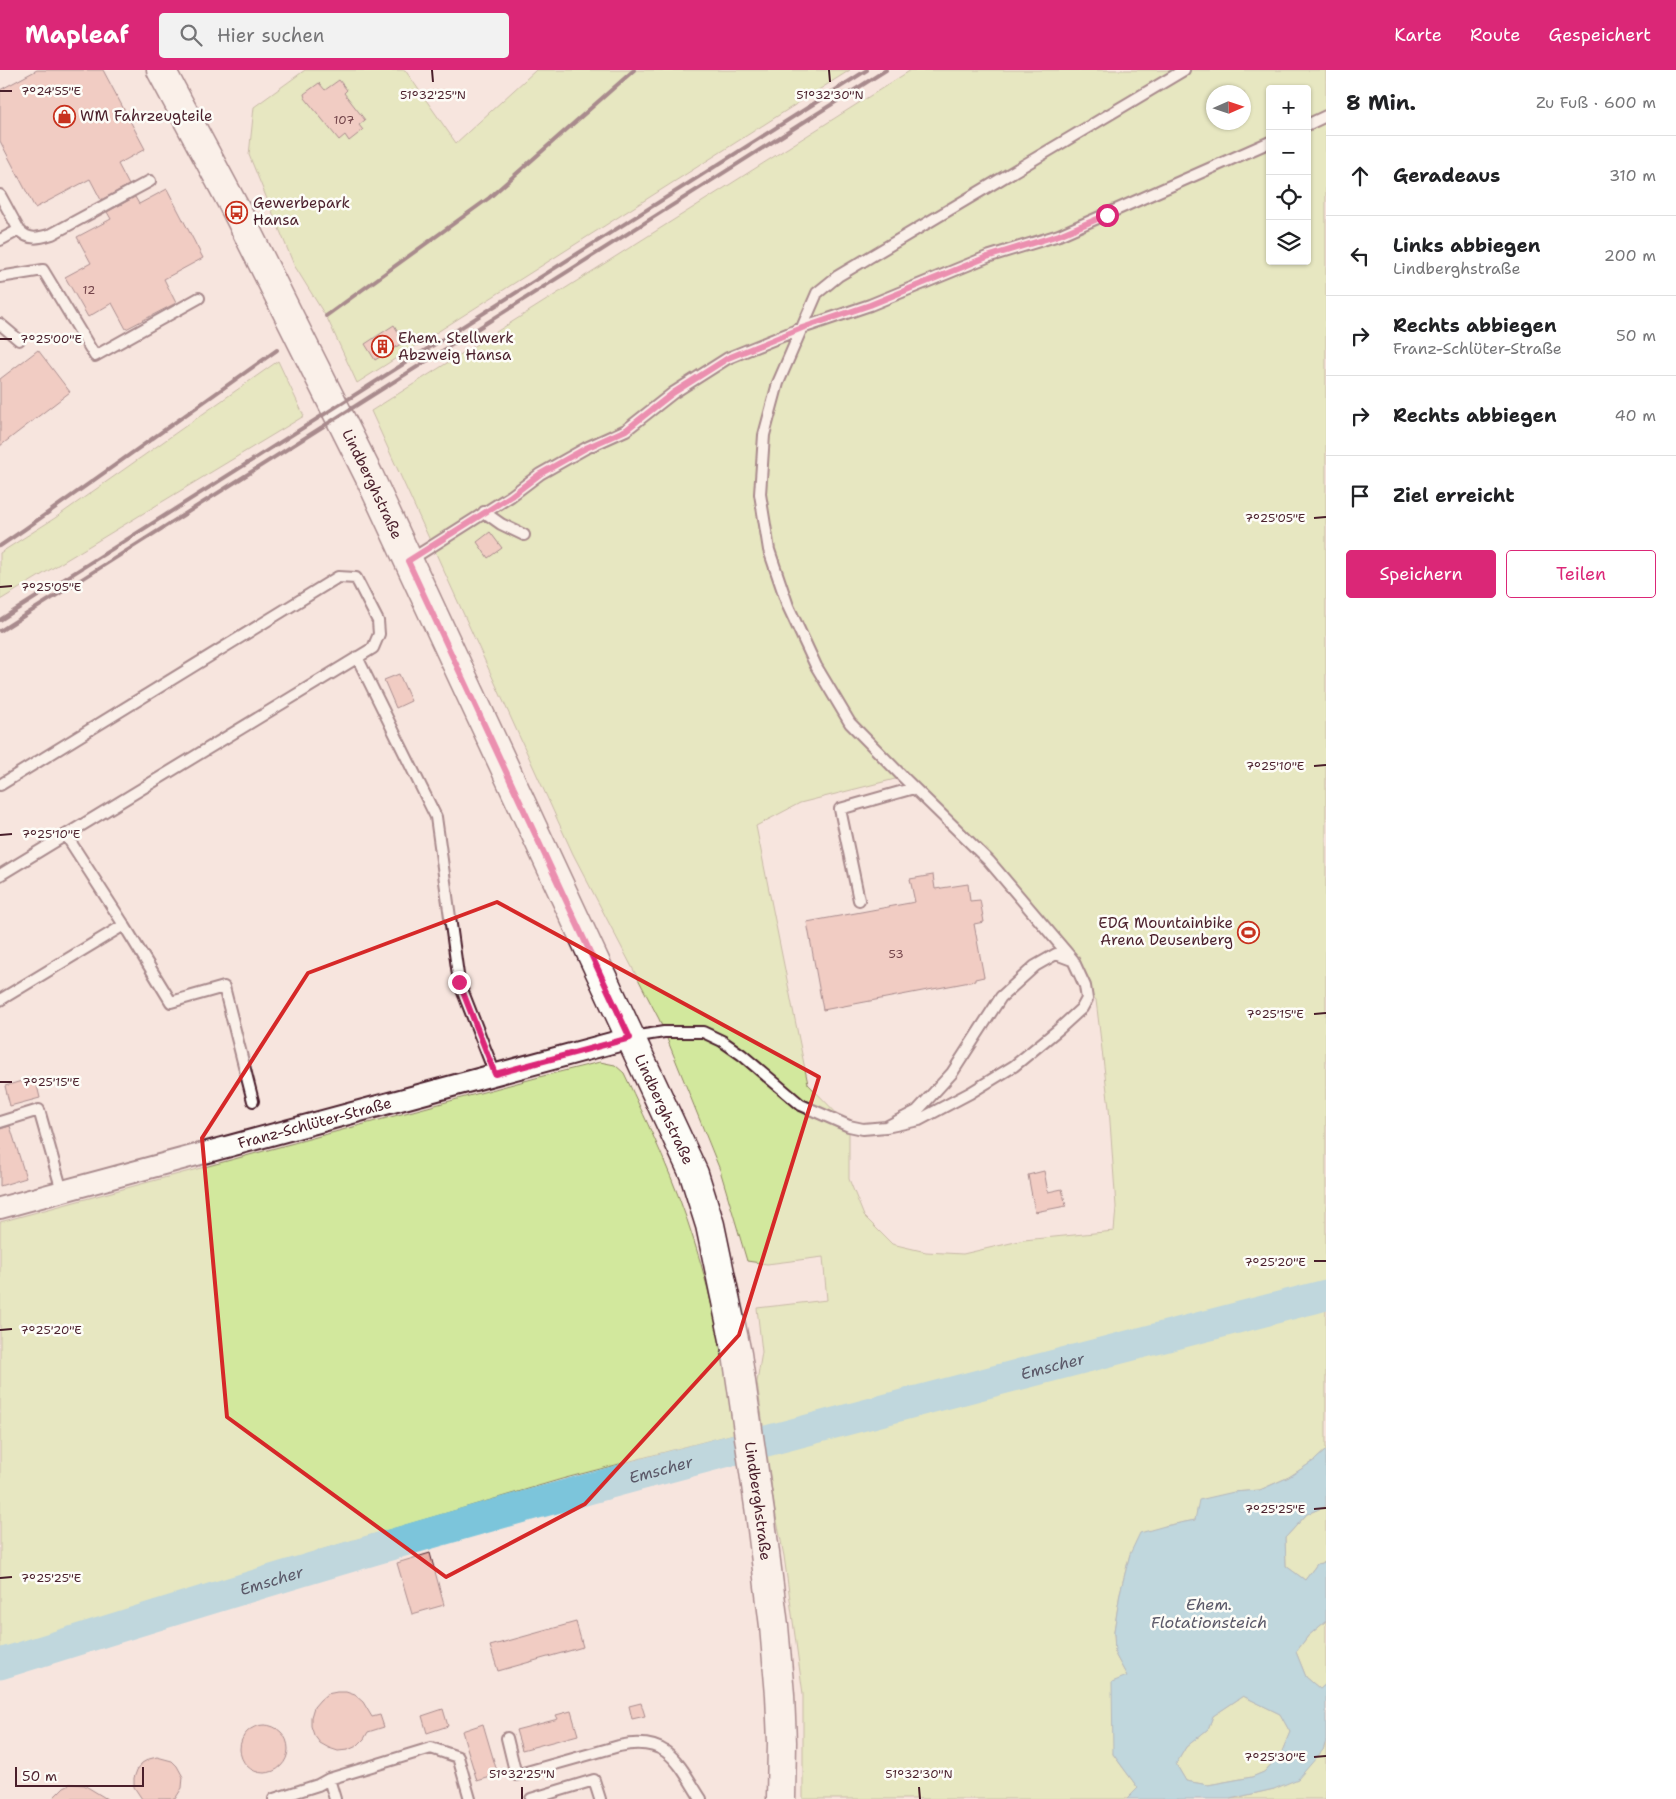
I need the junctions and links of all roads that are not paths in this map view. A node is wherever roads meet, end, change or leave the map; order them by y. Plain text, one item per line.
1 (161, 70) edge
2 (1184, 70) edge
3 (1326, 116) edge
4 (1311, 123) edge
5 (1266, 144) edge
6 (150, 181) dead end
7 (0, 194) edge
8 (19, 230) junction
9 (0, 240) edge
10 (0, 277) edge
11 (199, 298) dead end
12 (0, 324) edge
13 (802, 328) junction
14 (19, 340) dead end
15 (484, 512) junction
16 (524, 536) dead end
17 (408, 561) junction
18 (357, 658) junction
19 (0, 785) edge
20 (914, 788) junction
21 (66, 835) junction
22 (0, 876) edge
23 (859, 900) dead end
24 (124, 926) junction
25 (1073, 960) junction
26 (0, 1000) edge
27 (630, 1038) junction
28 (495, 1074) junction
29 (253, 1101) dead end
30 (0, 1122) edge
31 (886, 1127) junction
32 (62, 1190) junction
33 (0, 1208) edge
34 (507, 1738) dead end
35 (329, 1779) junction
36 (274, 1799) edge
37 (334, 1799) edge
38 (470, 1799) edge
39 (532, 1799) edge
40 (600, 1799) edge
41 (701, 1799) edge
42 (781, 1799) edge

1 - 17 main road, Lindberghstraße
2 - 13 lane
3 - 4 lane
5 - 13 lane
6 - 8 lane
7 - 8 lane
8 - 9 lane
10 - 11 lane
12 - 14 lane
13 - 15 lane
13 - 20 lane
15 - 16 lane
15 - 17 lane
17 - 27 main road, Lindberghstraße
18 - 19 lane
18 - 21 lane
18 - 28 lane
20 - 23 lane
20 - 25 lane
21 - 22 lane
21 - 24 lane
24 - 26 lane
24 - 29 lane
25 - 31 lane
25 - 31 lane
27 - 28 street, Franz-Schlüter-Straße
27 - 31 lane
27 - 42 main road, Lindberghstraße
28 - 32 street, Franz-Schlüter-Straße
30 - 32 lane
32 - 33 street, Franz-Schlüter-Straße
34 - 41 lane
35 - 36 lane
35 - 37 lane
35 - 38 lane
39 - 40 lane

